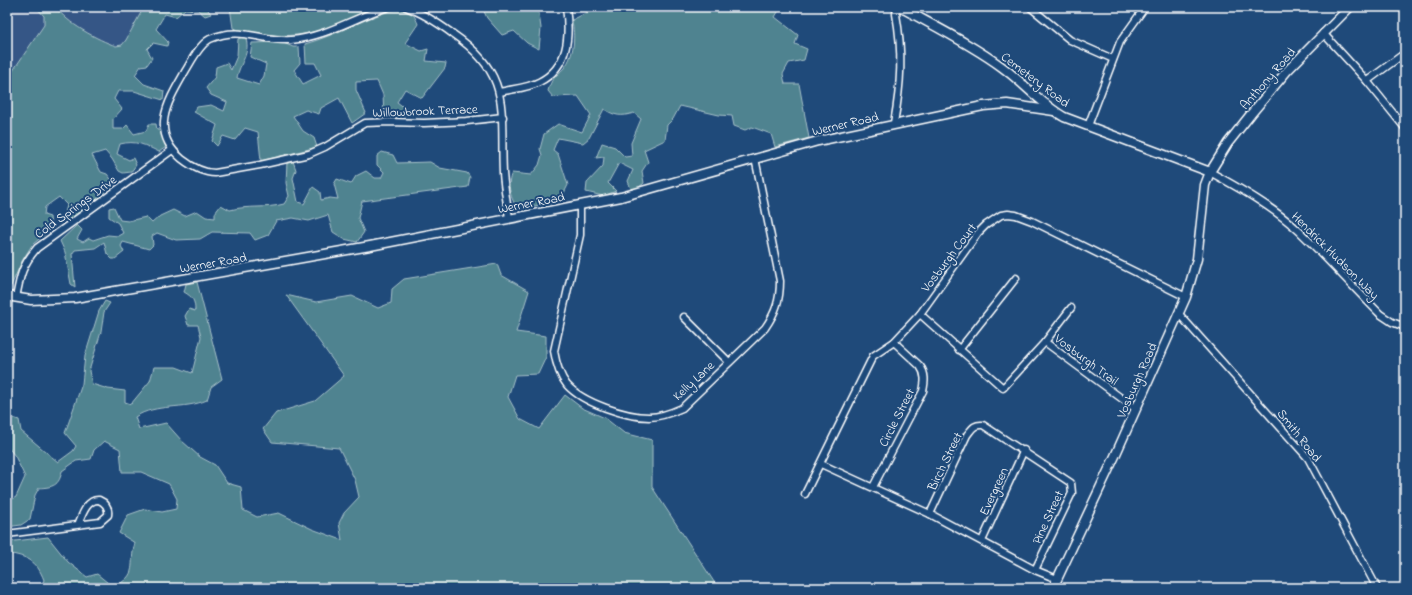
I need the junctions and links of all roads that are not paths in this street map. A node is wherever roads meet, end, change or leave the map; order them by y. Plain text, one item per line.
1 (388, 7) edge
2 (406, 7) edge
3 (566, 7) edge
4 (898, 7) edge
5 (1030, 7) edge
6 (1145, 7) edge
7 (1350, 7) edge
8 (378, 8) edge
9 (1323, 33) junction
10 (1405, 53) edge
11 (1113, 59) junction
12 (1367, 82) junction
13 (500, 92) junction
14 (1054, 111) junction
15 (503, 117) junction
16 (894, 123) junction
17 (1088, 126) junction
18 (1405, 128) edge
19 (172, 150) junction
20 (755, 158) junction
21 (1210, 172) junction
22 (580, 205) junction
23 (510, 218) junction
24 (1016, 278) dead end
25 (7, 296) edge
26 (1186, 297) junction
27 (16, 298) junction
28 (1071, 308) dead end
29 (920, 314) junction
30 (1179, 314) junction
31 (684, 317) dead end
32 (1405, 327) edge
33 (894, 342) junction
34 (1045, 342) junction
35 (959, 350) junction
36 (728, 362) junction
37 (1136, 409) junction
38 (1024, 450) junction
39 (821, 464) junction
40 (873, 487) junction
41 (805, 494) dead end
42 (930, 514) junction
43 (78, 525) junction
44 (7, 534) edge
45 (982, 541) junction
46 (1035, 570) junction
47 (1057, 579) junction
48 (1053, 588) edge
49 (1377, 588) edge

1 - 8 street, Willowbrook Terrace
2 - 13 street
3 - 13 street
4 - 14 street, Cemetery Road
4 - 16 street
5 - 11 street
6 - 11 street
7 - 9 street, Anthony Road
8 - 19 street, Willowbrook Terrace
9 - 12 street
9 - 21 street, Anthony Road
10 - 12 street
11 - 17 street
12 - 18 street
13 - 15 street
14 - 16 street, Werner Road
14 - 17 street, Cemetery Road
15 - 19 street, Willowbrook Terrace
15 - 23 street
16 - 20 street, Werner Road
17 - 21 street, Cemetery Road
19 - 27 street, Cold Springs Drive
20 - 22 street, Werner Road
20 - 36 street, Kelly Lane
21 - 26 street, Vosburgh Road
21 - 32 street, Hendrick Hudson Way
22 - 23 street, Werner Road
22 - 36 street, Kelly Lane
23 - 27 street, Werner Road
24 - 35 street
25 - 27 street, Werner Road
26 - 29 street, Vosburgh Court
26 - 30 street, Vosburgh Road
28 - 34 street, Vosburgh Trail
29 - 33 street, Vosburgh Court
29 - 35 street, Vosburgh Trail
30 - 37 street, Vosburgh Road
30 - 49 street, Smith Road
31 - 36 street
33 - 39 street, Vosburgh Court
33 - 40 street, Circle Street
34 - 35 street, Vosburgh Trail
34 - 37 street, Vosburgh Trail
37 - 47 street, Vosburgh Road
38 - 42 street, Birch Street
38 - 45 street, Evergreen
38 - 46 street, Pine Street
39 - 40 street
39 - 41 street, Vosburgh Court
40 - 42 street
42 - 45 street
43 - 43 street
43 - 44 street
45 - 46 street
46 - 47 street
47 - 48 street, Vosburgh Road

